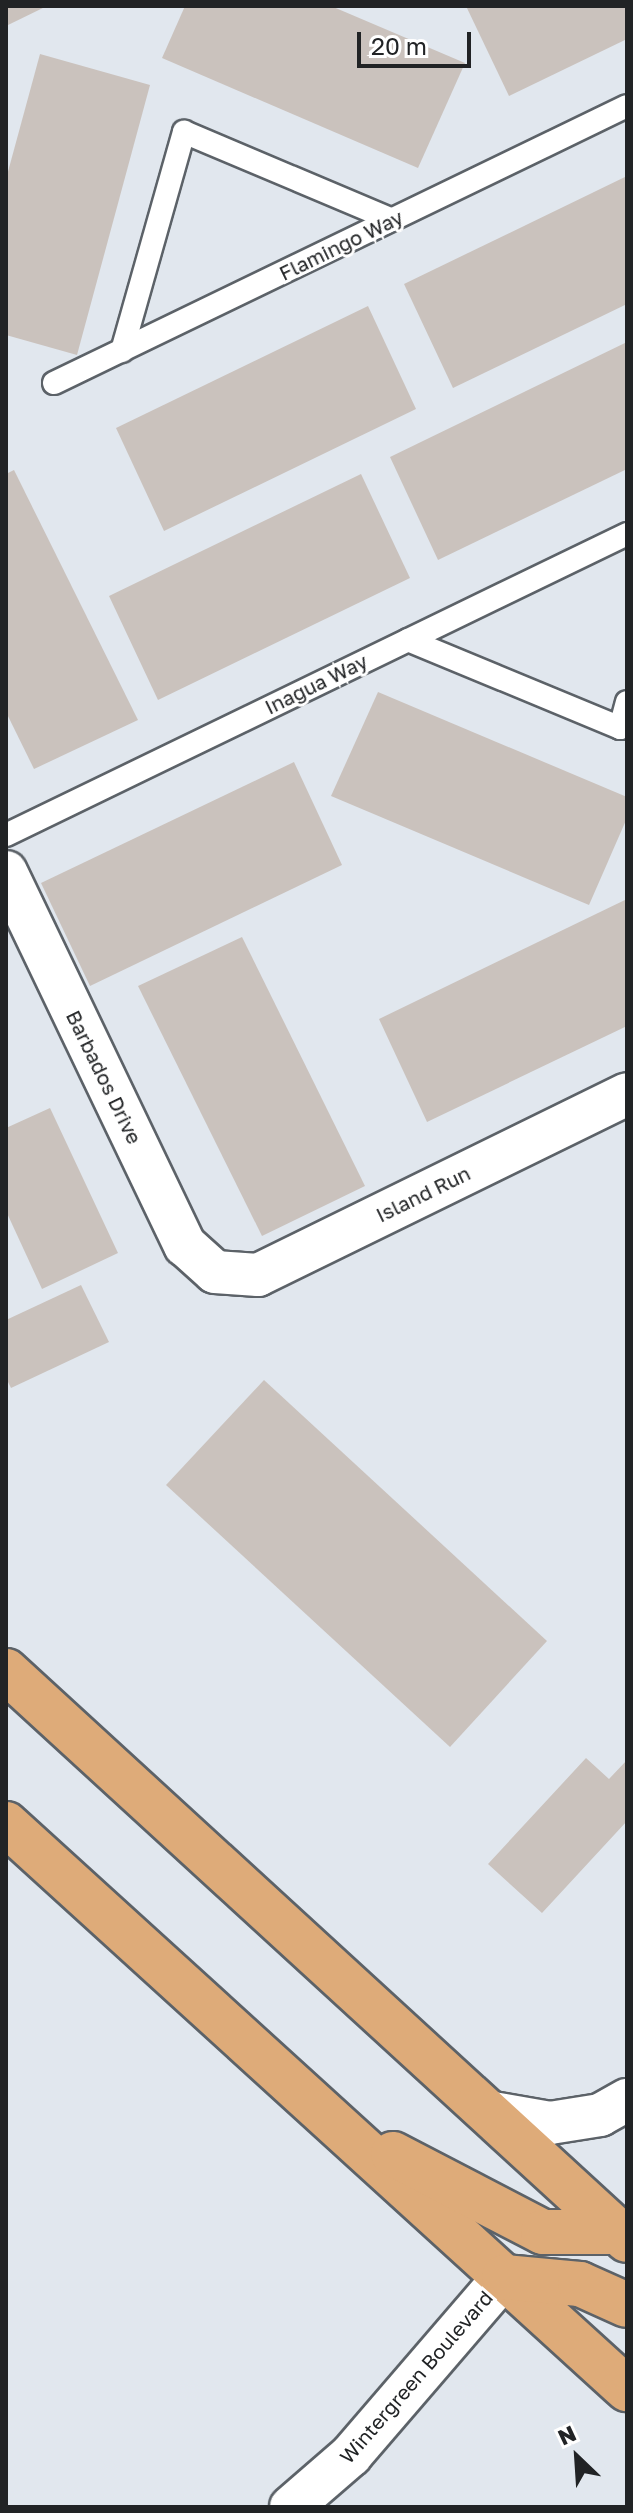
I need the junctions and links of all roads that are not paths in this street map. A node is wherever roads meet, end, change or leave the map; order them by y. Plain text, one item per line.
1 (627, 106) edge
2 (392, 220) junction
3 (122, 351) junction
4 (54, 383) dead end
5 (627, 534) edge
6 (408, 640) junction
7 (627, 702) edge
8 (6, 835) edge
9 (6, 872) edge
10 (627, 1094) edge
11 (215, 1272) joint
12 (6, 1671) edge
13 (6, 1824) edge
14 (627, 2100) edge
15 (487, 2112) junction
16 (337, 2125) junction
17 (624, 2231) edge
18 (504, 2277) junction
19 (627, 2305) edge
20 (627, 2389) edge
21 (291, 2507) edge

1 - 2 lane, Flamingo Way
2 - 3 lane, Flamingo Way
2 - 3 lane
3 - 4 lane, Flamingo Way
5 - 6 lane, Inagua Way
6 - 7 lane
6 - 8 lane, Inagua Way
9 - 11 street, Barbados Drive
10 - 11 street, Island Run
12 - 15 main road
13 - 16 main road
14 - 15 street
15 - 17 main road
16 - 17 main road
16 - 18 main road
18 - 19 main road
18 - 20 main road
18 - 21 street, Wintergreen Boulevard

